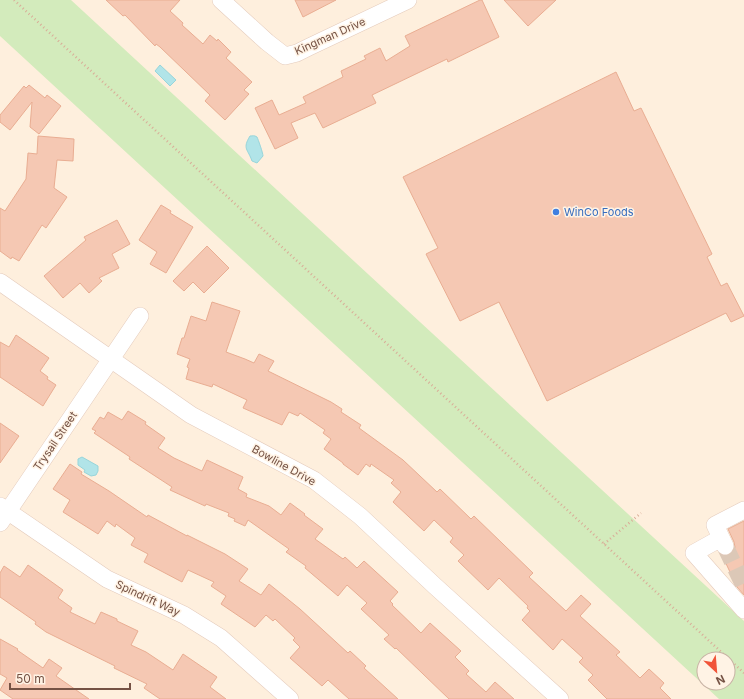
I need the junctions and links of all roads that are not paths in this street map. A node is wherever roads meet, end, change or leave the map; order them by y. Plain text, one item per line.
1 (221, 0) edge
2 (408, 0) edge
3 (0, 282) edge
4 (140, 316) dead end
5 (111, 359) junction
6 (744, 510) edge
7 (3, 514) edge
8 (744, 610) edge
9 (290, 699) edge
10 (560, 699) edge

1 - 2 street, Kingman Drive
3 - 5 street, Bowline Drive
4 - 5 street, Trysail Street
5 - 7 street, Trysail Street
5 - 10 street, Bowline Drive
6 - 8 street
7 - 9 street, Spindrift Way

